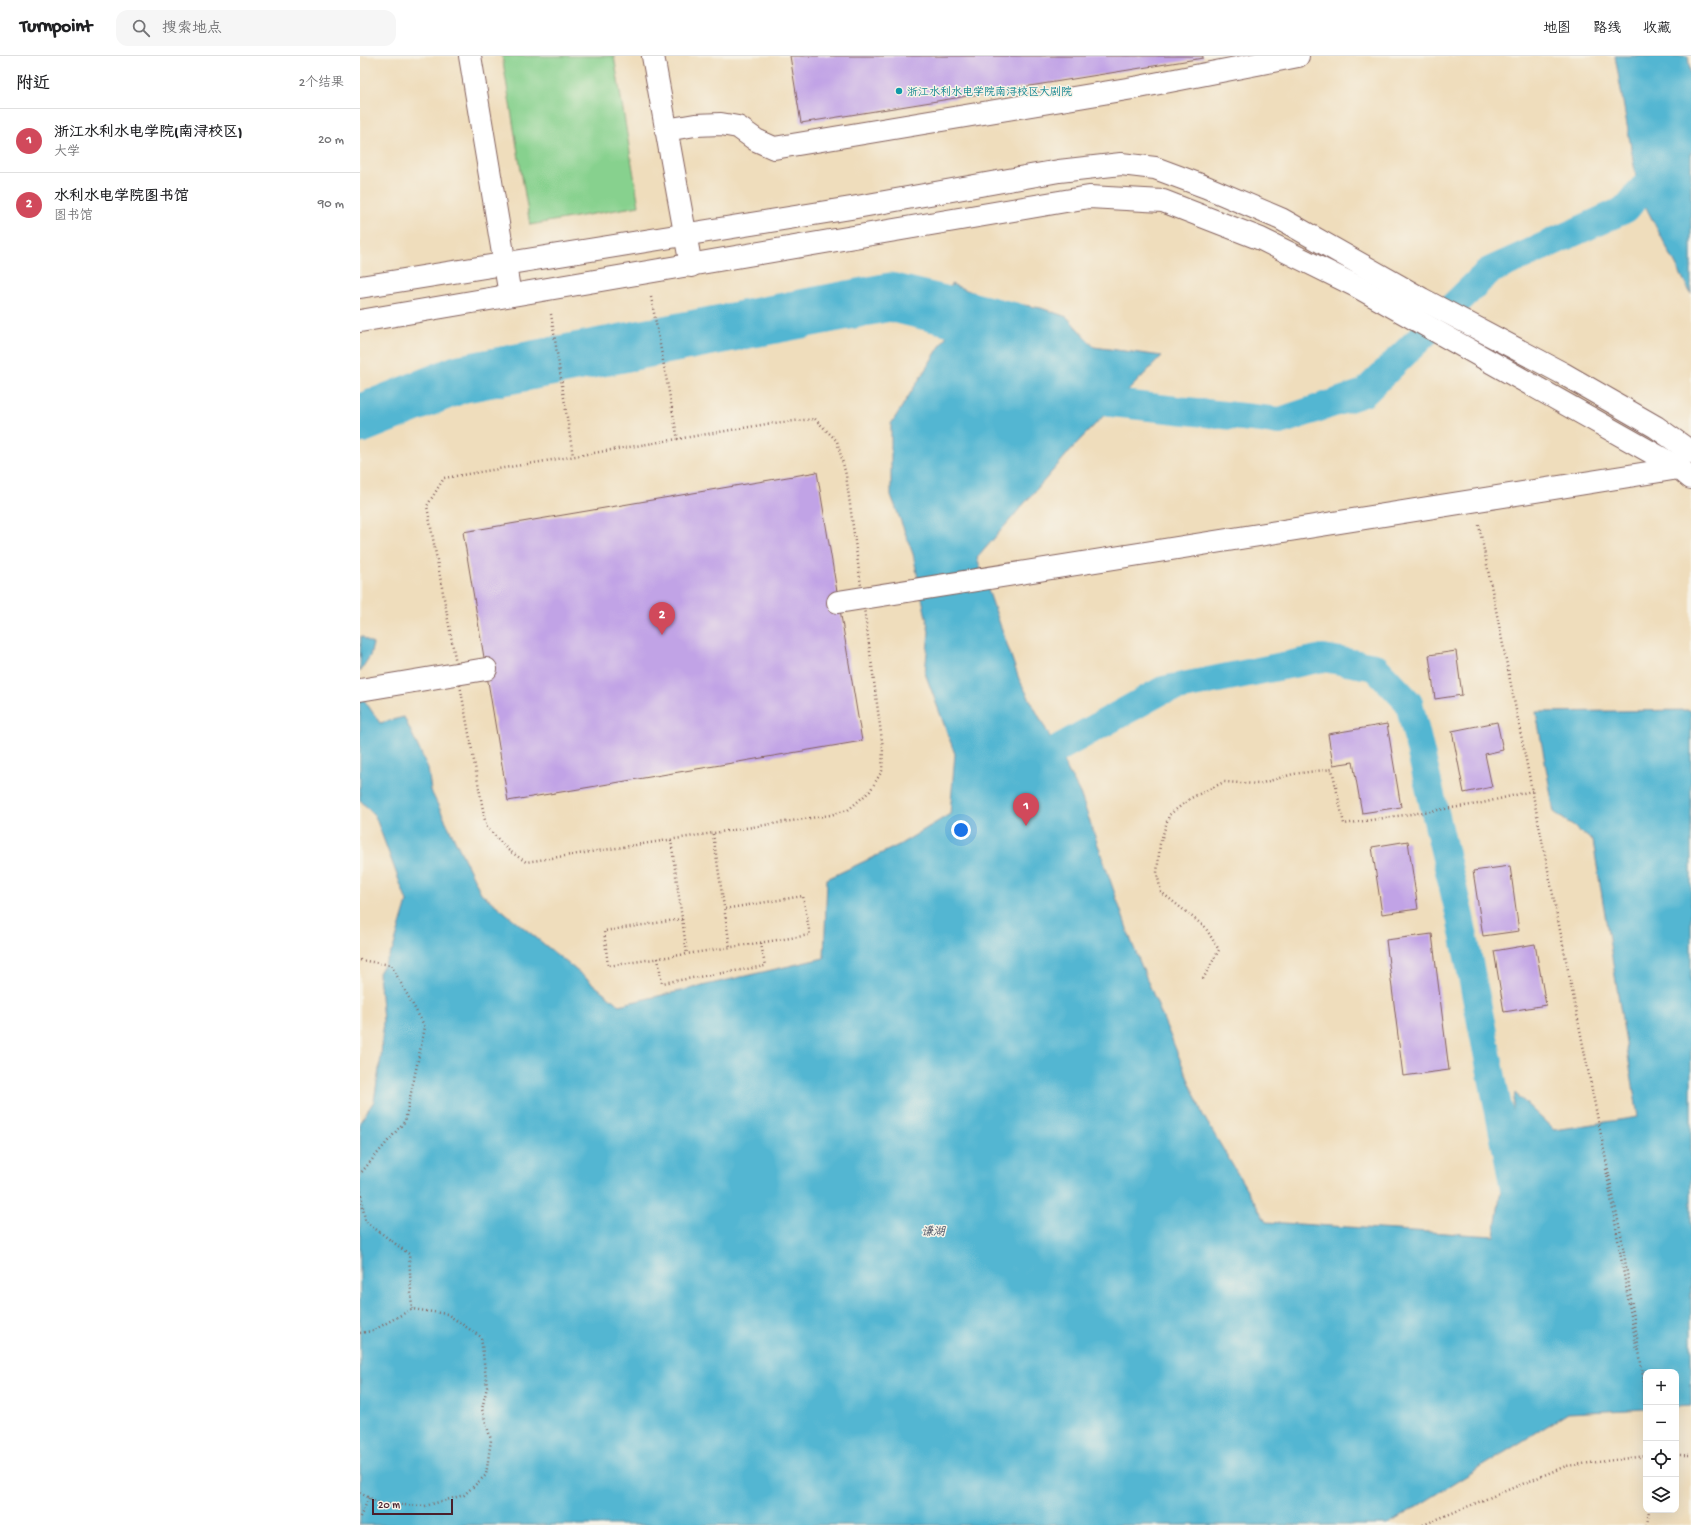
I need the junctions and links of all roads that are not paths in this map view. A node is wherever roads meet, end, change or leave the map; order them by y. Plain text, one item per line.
1 (470, 56) edge
2 (653, 56) edge
3 (1298, 56) edge
4 (666, 130) junction
5 (685, 234) junction
6 (505, 263) junction
7 (1362, 265) junction
8 (691, 266) junction
9 (360, 287) edge
10 (510, 295) junction
11 (360, 321) edge
12 (1524, 353) junction
13 (1687, 466) edge
14 (838, 602) dead end
15 (486, 669) dead end
16 (360, 690) edge

1 - 6 street
2 - 4 street
3 - 4 street
4 - 5 street
5 - 6 street
5 - 7 street
5 - 8 street
6 - 9 street
6 - 10 street
7 - 12 street
7 - 12 street
8 - 10 street
8 - 13 street
10 - 11 street
12 - 13 street
13 - 14 street
15 - 16 street

